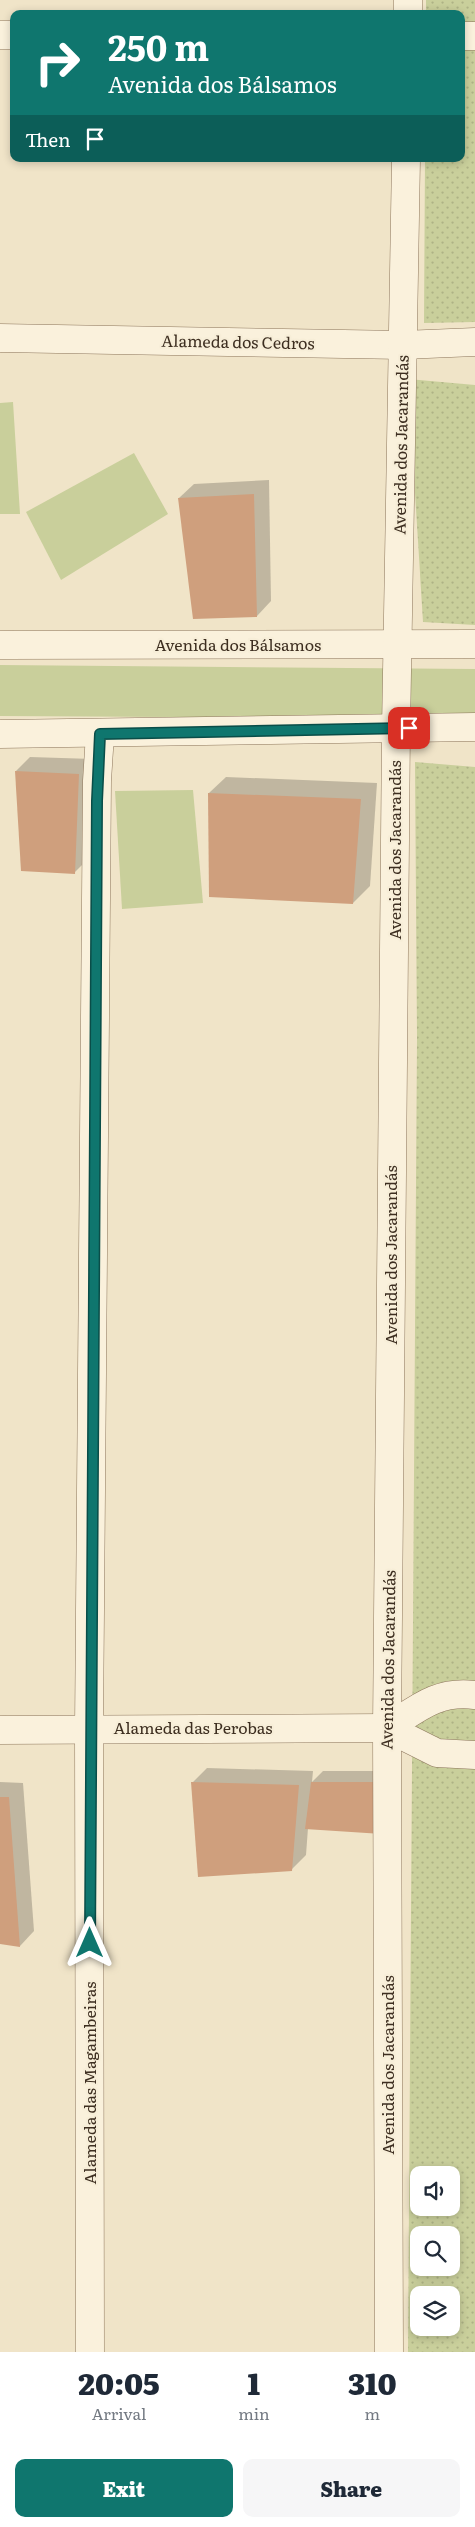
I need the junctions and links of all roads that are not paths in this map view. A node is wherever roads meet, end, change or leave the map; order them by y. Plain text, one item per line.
1 (406, 162) edge
2 (0, 338) edge
3 (475, 342) edge
4 (402, 345) junction
5 (475, 644) edge
6 (0, 645) edge
7 (399, 645) junction
8 (475, 727) edge
9 (396, 729) junction
10 (0, 734) edge
11 (100, 734) junction
12 (475, 1694) edge
13 (387, 1728) junction
14 (90, 1729) junction
15 (0, 1730) edge
16 (475, 1755) edge
17 (90, 2352) edge
18 (389, 2352) edge

1 - 4 street, Avenida dos Jacarandás
2 - 4 street, Alameda dos Cedros
3 - 4 street, Alameda dos Cedros
4 - 7 street, Avenida dos Jacarandás
5 - 7 street, Avenida dos Bálsamos
6 - 7 street, Avenida dos Bálsamos
7 - 9 street, Avenida dos Jacarandás
8 - 9 street
9 - 11 street
9 - 13 street, Avenida dos Jacarandás
10 - 11 street
11 - 14 street, Alameda das Magambeiras
12 - 13 street
13 - 14 street, Alameda das Perobas
13 - 16 street, Alameda das Perobas
13 - 18 street, Avenida dos Jacarandás
14 - 15 street, Alameda das Perobas
14 - 17 street, Alameda das Magambeiras

